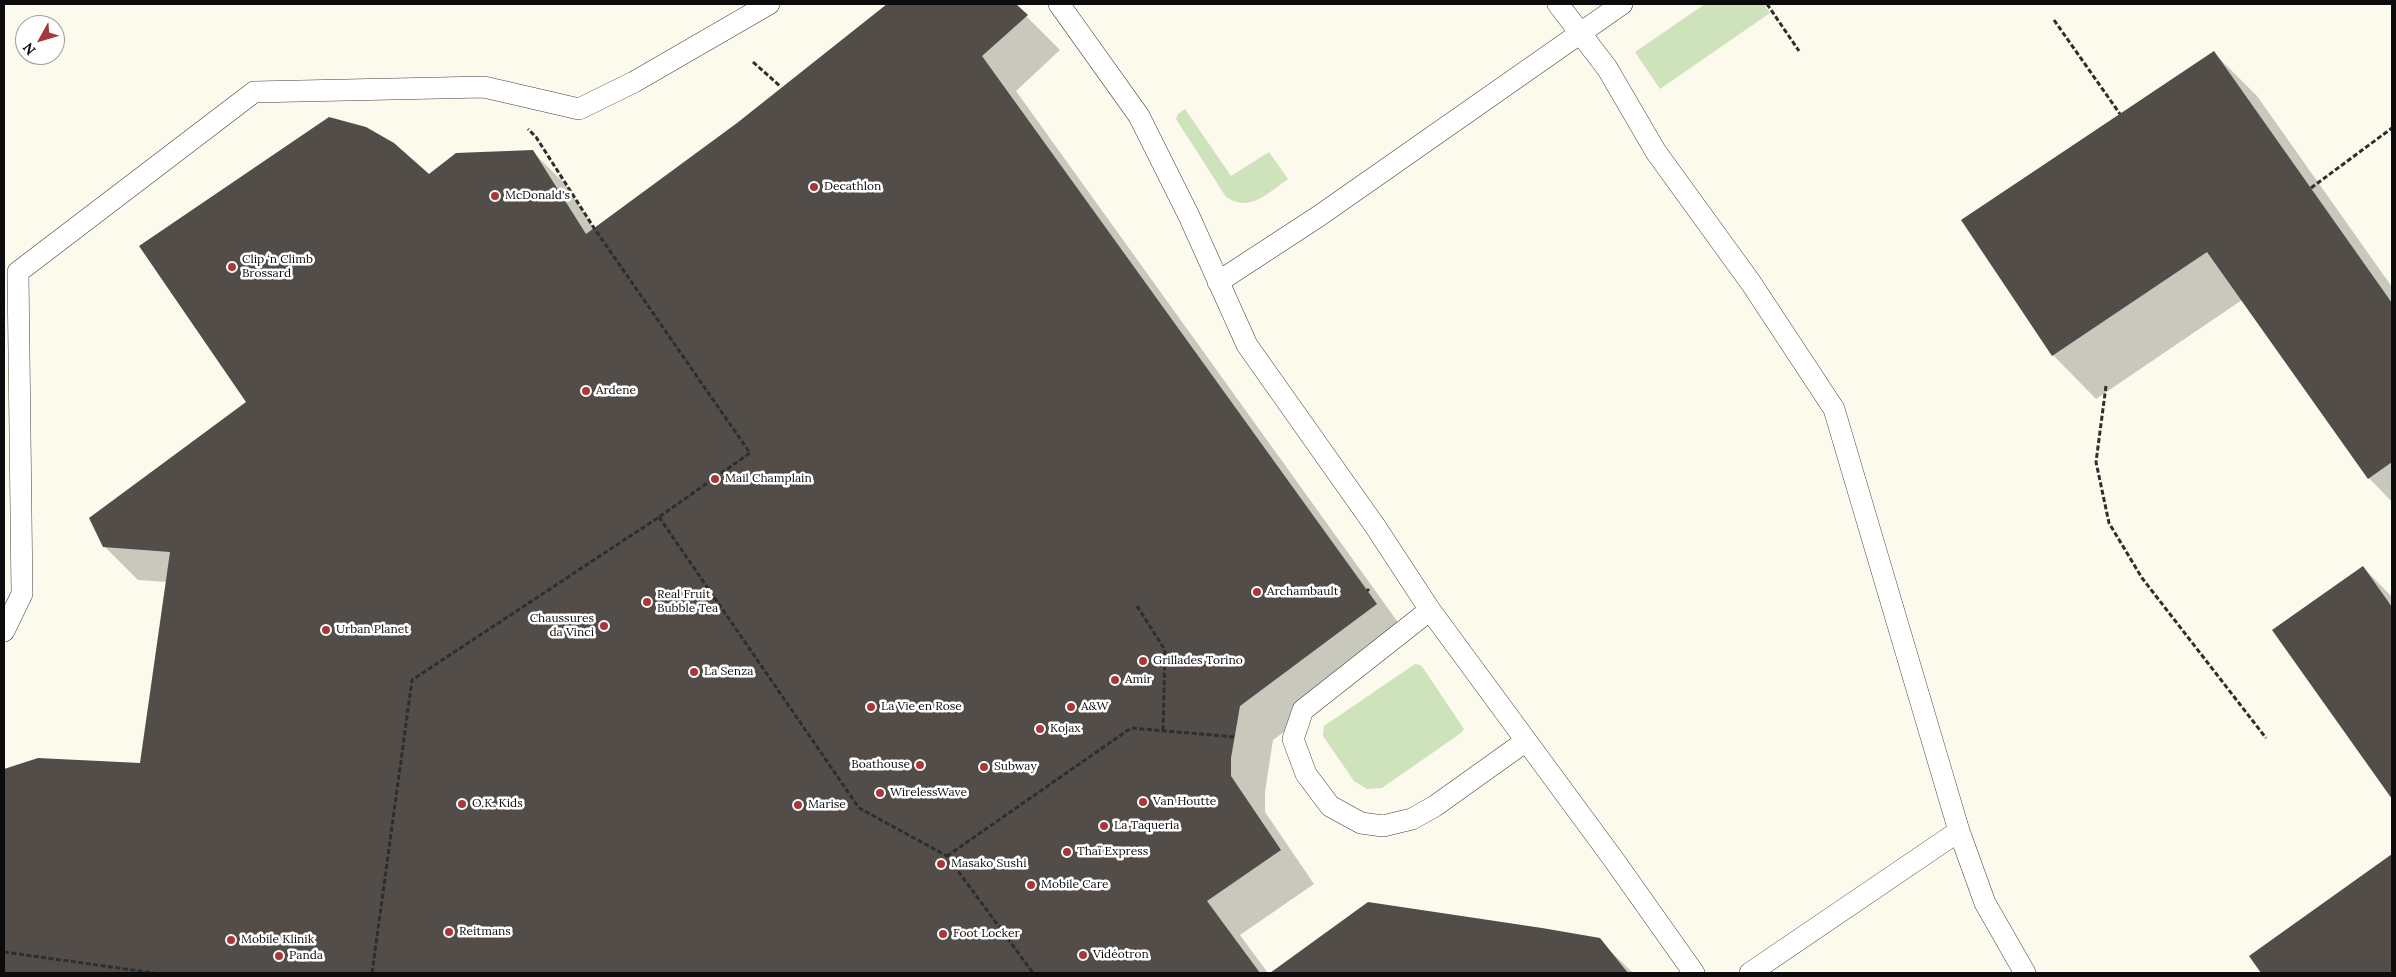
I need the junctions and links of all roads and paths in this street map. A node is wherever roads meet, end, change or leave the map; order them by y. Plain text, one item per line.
1 (769, 4) edge
2 (1059, 4) edge
3 (1558, 4) edge
4 (1622, 4) edge
5 (1767, 4) edge
6 (2054, 20) dead end
7 (1580, 32) junction
8 (1800, 51) dead end
9 (753, 62) dead end
10 (781, 87) dead end
11 (2120, 114) dead end
12 (523, 125) dead end
13 (2392, 128) edge
14 (2311, 188) dead end
15 (1218, 282) junction
16 (2106, 386) dead end
17 (659, 517) junction
18 (1137, 606) dead end
19 (1430, 610) junction
20 (4, 631) edge
21 (1163, 730) junction
22 (1235, 737) dead end
23 (2266, 738) dead end
24 (1526, 742) junction
25 (1959, 831) junction
26 (947, 856) junction
27 (4, 952) edge
28 (154, 973) edge
29 (372, 973) edge
30 (1033, 973) edge
31 (1694, 973) edge
32 (1750, 973) edge
33 (2025, 973) edge

1 - 20 lane
2 - 15 lane
3 - 7 lane
4 - 7 lane
5 - 8 path
6 - 11 path
7 - 15 lane
7 - 25 lane
9 - 10 path
12 - 17 path
13 - 14 path
15 - 19 lane
16 - 23 path
17 - 26 path
17 - 29 path
18 - 21 path
19 - 24 lane
19 - 24 lane
21 - 22 path
21 - 26 path
24 - 31 lane
25 - 32 lane
25 - 33 lane
26 - 30 path
27 - 28 path

